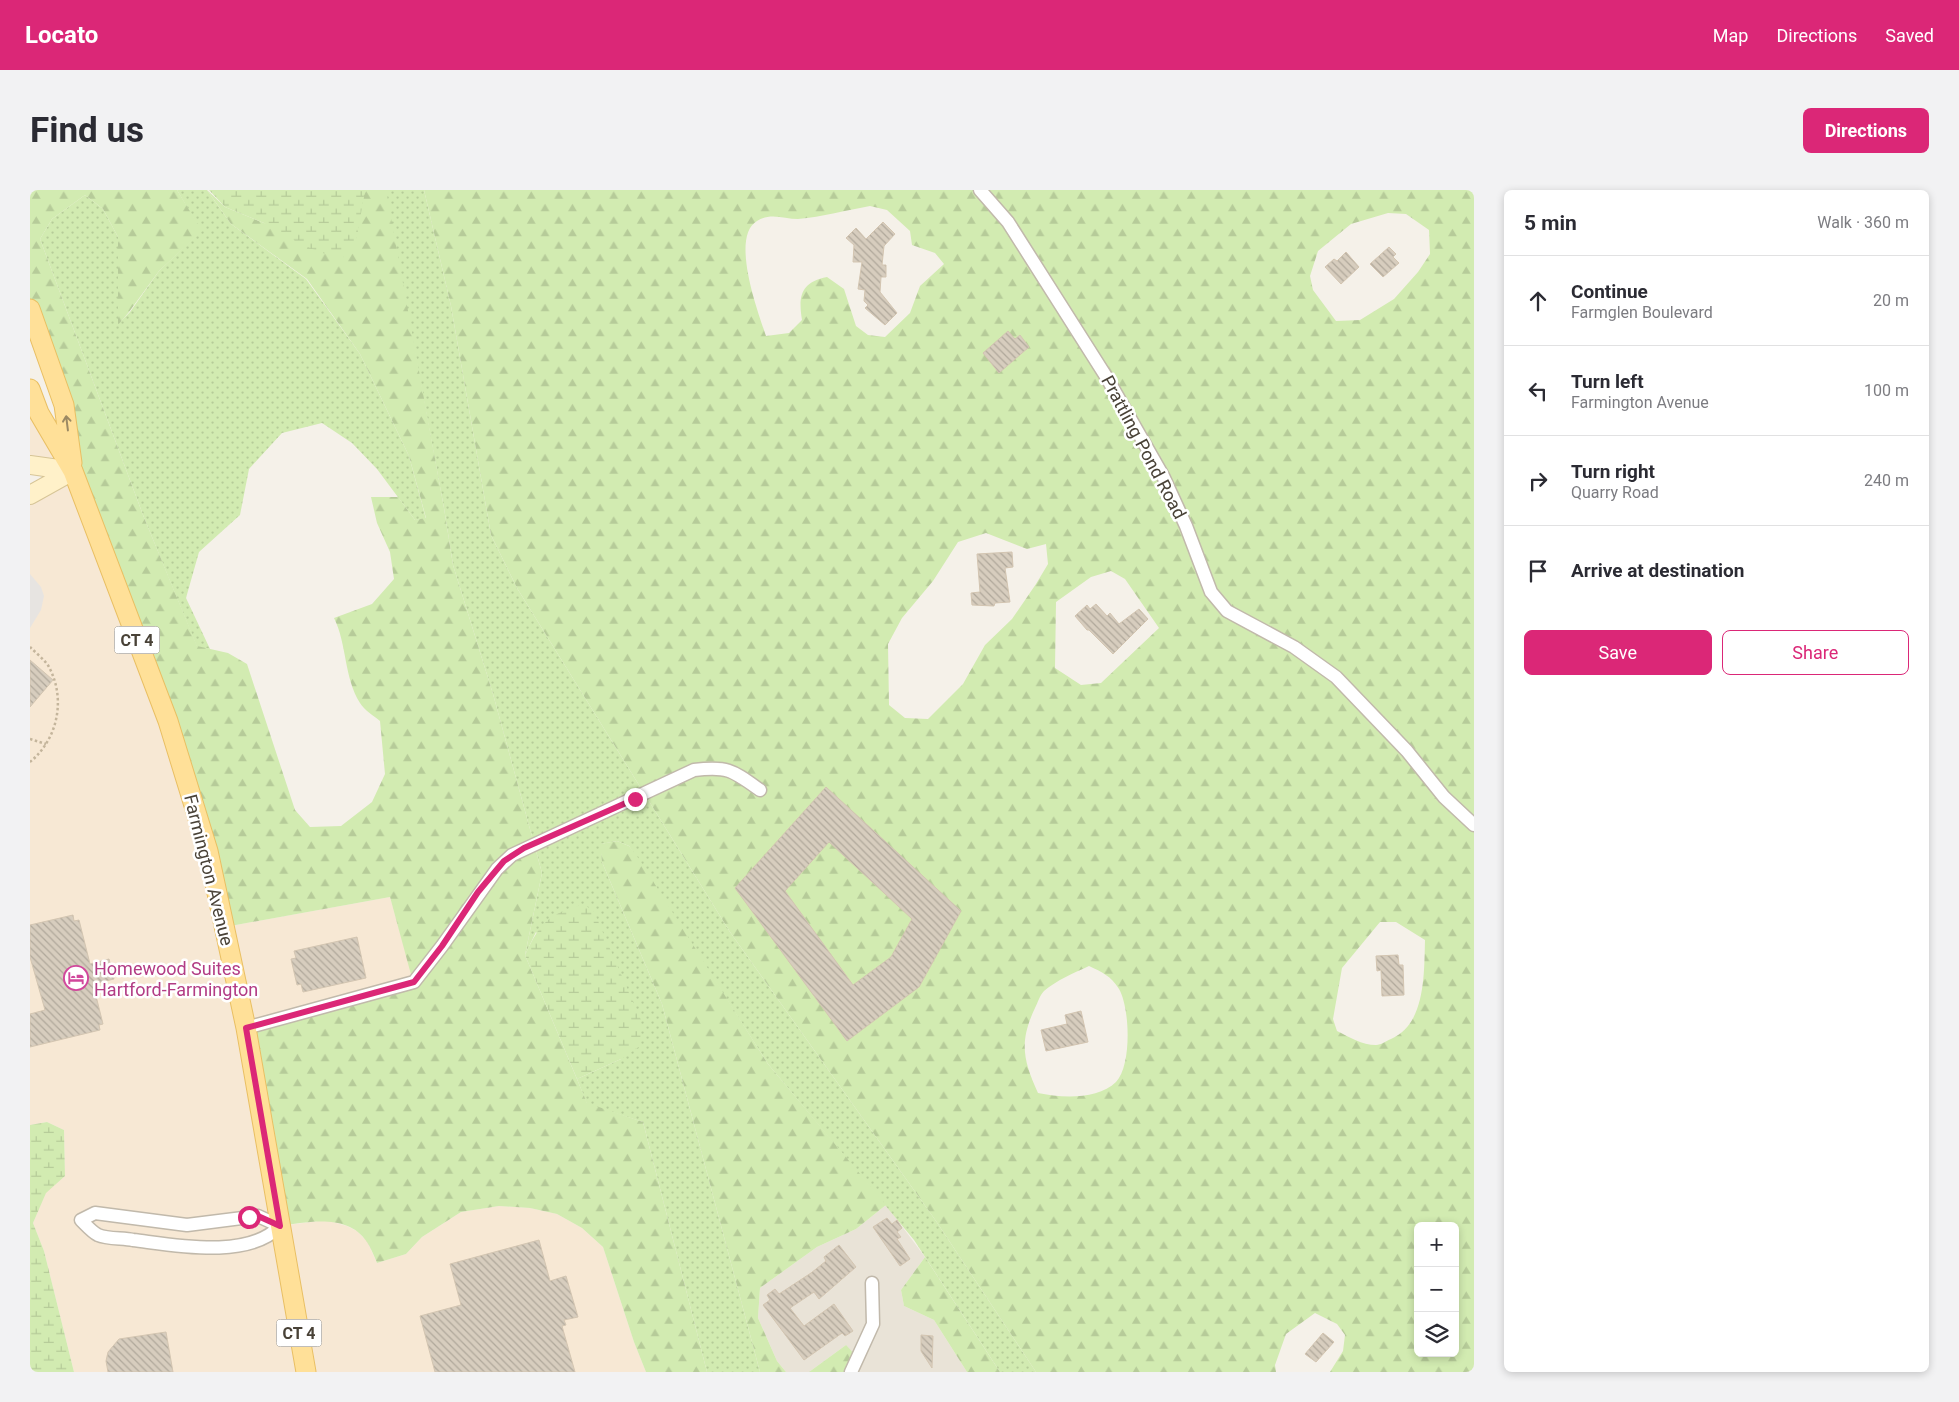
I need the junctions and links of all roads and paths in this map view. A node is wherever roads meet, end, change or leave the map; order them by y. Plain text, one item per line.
1 (980, 190) edge
2 (30, 308) edge
3 (30, 388) edge
4 (30, 465) edge
5 (73, 471) junction
6 (30, 495) edge
7 (30, 647) edge
8 (30, 739) edge
9 (46, 744) junction
10 (30, 762) edge
11 (760, 790) dead end
12 (1474, 825) edge
13 (246, 1028) junction
14 (280, 1226) junction
15 (872, 1283) dead end
16 (306, 1372) edge
17 (851, 1372) edge

1 - 12 street, Prattling Pond Road
5 -> 2 main road, Farmington Avenue / CT 4
3 - 5 main road, Farmington Avenue / CT 4
4 - 5 main road
5 - 6 main road
5 - 13 main road, Farmington Avenue / CT 4
7 - 9 path
8 - 9 path
9 - 10 path
11 - 13 street
13 - 14 main road, Farmington Avenue / CT 4
14 - 14 street
14 - 16 main road, Farmington Avenue / CT 4
15 - 17 street

